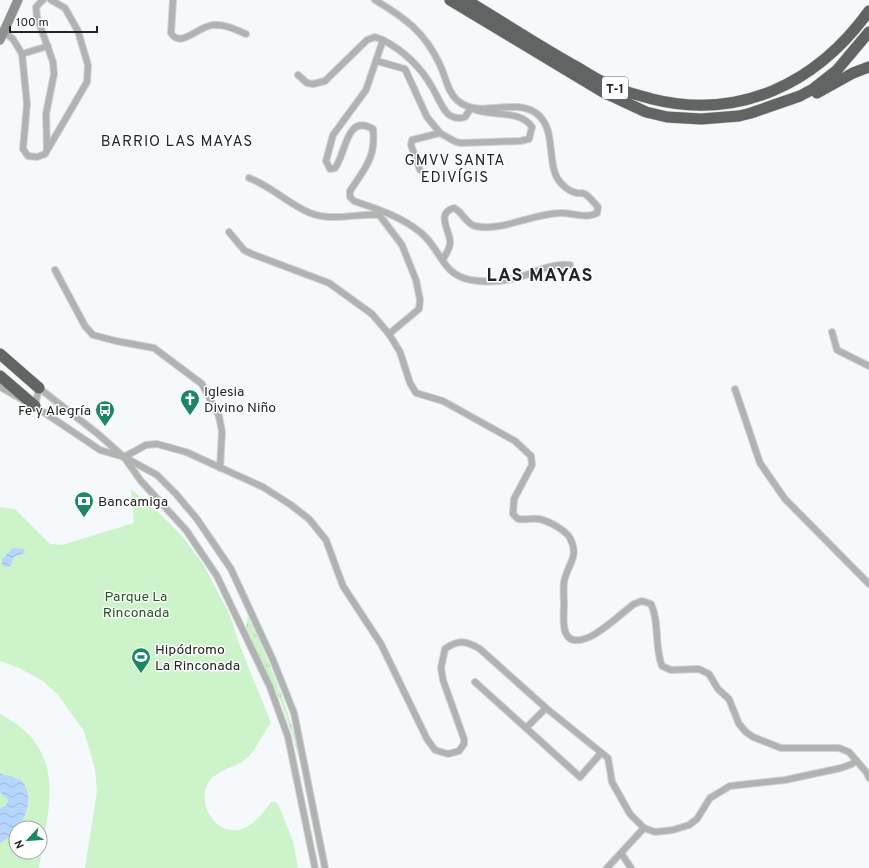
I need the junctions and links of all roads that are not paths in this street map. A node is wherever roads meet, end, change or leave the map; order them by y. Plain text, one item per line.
1 (18, 0) edge
2 (43, 0) edge
3 (52, 0) edge
4 (173, 0) edge
5 (375, 0) edge
6 (450, 0) edge
7 (466, 0) edge
8 (869, 11) edge
9 (869, 32) edge
10 (246, 34) dead end
11 (2, 36) edge
12 (383, 40) junction
13 (48, 46) junction
14 (22, 54) junction
15 (377, 61) junction
16 (869, 67) edge
17 (298, 75) dead end
18 (471, 108) junction
19 (751, 113) junction
20 (440, 133) junction
21 (47, 150) junction
22 (420, 170) dead end
23 (249, 178) dead end
24 (374, 208) junction
25 (380, 215) junction
26 (229, 232) dead end
27 (443, 259) junction
28 (570, 265) dead end
29 (55, 270) dead end
30 (832, 332) dead end
31 (390, 334) junction
32 (0, 354) edge
33 (869, 366) edge
34 (0, 376) edge
35 (0, 387) edge
36 (39, 388) junction
37 (735, 389) dead end
38 (35, 406) junction
39 (124, 458) junction
40 (220, 468) junction
41 (869, 584) edge
42 (475, 682) dead end
43 (546, 708) junction
44 (526, 728) junction
45 (602, 753) junction
46 (856, 760) junction
47 (869, 778) edge
48 (644, 828) junction
49 (621, 853) junction
50 (315, 868) edge
51 (325, 868) edge
52 (607, 868) edge
53 (631, 868) edge

1 - 11 street
2 - 13 street
3 - 21 street
4 - 10 street
5 - 18 street
6 - 19 highway, T-1
7 - 8 highway, T-1
9 - 19 highway, T-1
11 - 14 street
12 - 15 street
12 - 17 street
12 - 18 street
13 - 14 street
13 - 21 street
14 - 21 street
15 - 20 street
15 - 24 street
16 - 19 highway
18 - 20 street
18 - 27 street
20 - 22 street
23 - 25 street
24 - 25 street
24 - 27 street
25 - 31 street
26 - 31 street
27 - 28 street
29 - 40 street
30 - 33 street
31 - 46 street
32 - 36 highway
34 - 38 highway
35 - 38 street
36 - 38 street
36 - 39 street
37 - 41 street
38 - 39 street
39 - 40 street
39 - 50 street
39 - 51 street
40 - 43 street
42 - 44 street
43 - 44 street
43 - 45 street
44 - 45 street
45 - 48 street
46 - 47 street
46 - 48 street
48 - 49 street
49 - 52 street
49 - 53 street

